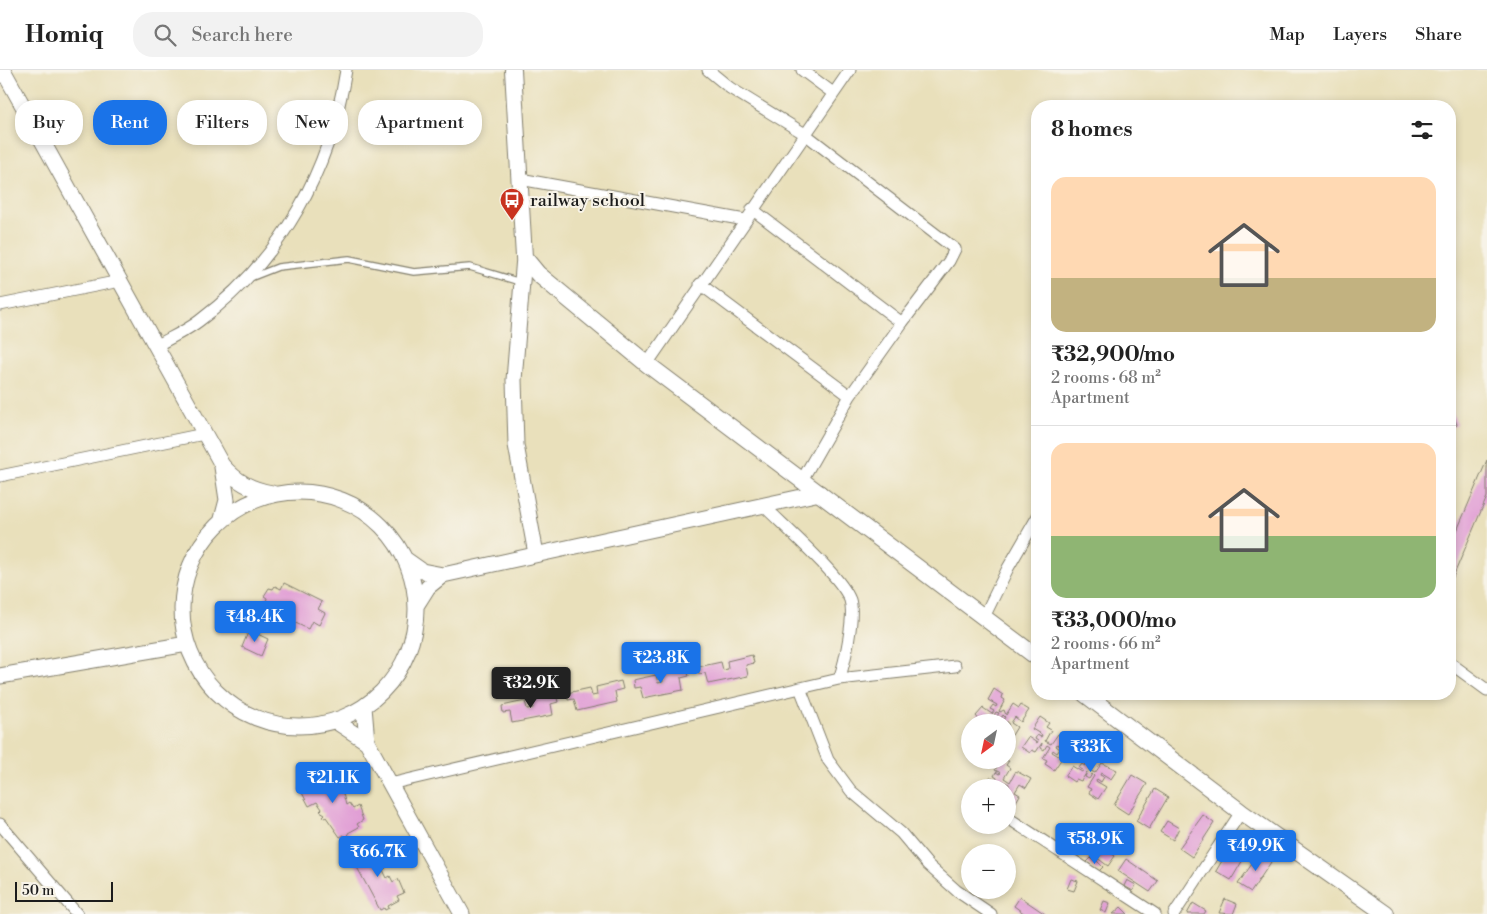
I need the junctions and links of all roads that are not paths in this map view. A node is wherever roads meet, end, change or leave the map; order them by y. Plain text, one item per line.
1 (4, 70) edge
2 (346, 70) edge
3 (513, 70) edge
4 (708, 70) edge
5 (802, 70) edge
6 (850, 70) edge
7 (833, 92) junction
8 (804, 134) junction
9 (520, 179) junction
10 (752, 209) junction
11 (745, 220) junction
12 (524, 257) junction
13 (246, 279) junction
14 (120, 281) junction
15 (522, 282) junction
16 (700, 284) junction
17 (0, 305) edge
18 (902, 322) junction
19 (156, 346) junction
20 (648, 364) junction
21 (850, 396) junction
22 (204, 434) junction
23 (222, 466) junction
24 (0, 476) edge
25 (802, 480) junction
26 (277, 493) junction
27 (820, 494) junction
28 (765, 507) junction
29 (222, 519) junction
30 (1031, 528) edge
31 (536, 554) junction
32 (405, 559) junction
33 (443, 575) junction
34 (416, 606) junction
35 (984, 617) junction
36 (187, 644) junction
37 (1031, 653) edge
38 (955, 666) dead end
39 (1456, 667) edge
40 (0, 676) edge
41 (839, 679) junction
42 (800, 688) junction
43 (1487, 690) edge
44 (1093, 700) edge
45 (364, 707) junction
46 (335, 721) junction
47 (367, 742) junction
48 (390, 784) junction
49 (1241, 812) junction
50 (1016, 823) edge
51 (0, 824) edge
52 (77, 914) edge
53 (462, 914) edge
54 (991, 914) edge
55 (1155, 914) edge
56 (1174, 914) edge
57 (1386, 914) edge

1 - 14 street
2 - 13 street
3 - 9 main road
4 - 8 street
5 - 7 street
6 - 7 street
7 - 8 street
8 - 10 street
8 - 18 street
9 - 11 street
9 - 12 main road
10 - 11 street
10 - 18 street
11 - 16 street
12 - 15 street
12 - 20 main road
13 - 15 lane
13 - 19 street
14 - 17 street
14 - 19 street
15 - 31 street
16 - 20 street
16 - 21 street
18 - 21 street
19 - 22 street
20 - 25 main road
21 - 25 street
22 - 23 street
22 - 24 street
23 - 26 street
23 - 29 street
25 - 27 main road
26 - 29 street
26 - 32 street
27 - 28 street
27 - 35 main road
28 - 31 street
28 - 41 street
29 - 36 street
30 - 35 street
31 - 33 street
32 - 33 street
32 - 34 street
33 - 34 street
34 - 45 street
35 - 37 main road
36 - 40 street
36 - 46 street
38 - 41 street
39 - 43 street
41 - 42 street
42 - 48 street
42 - 54 street
44 - 49 main road
45 - 46 street
45 - 47 street
46 - 47 street
47 - 48 street
48 - 53 street
49 - 56 street
49 - 57 main road
50 - 55 street
51 - 52 street

